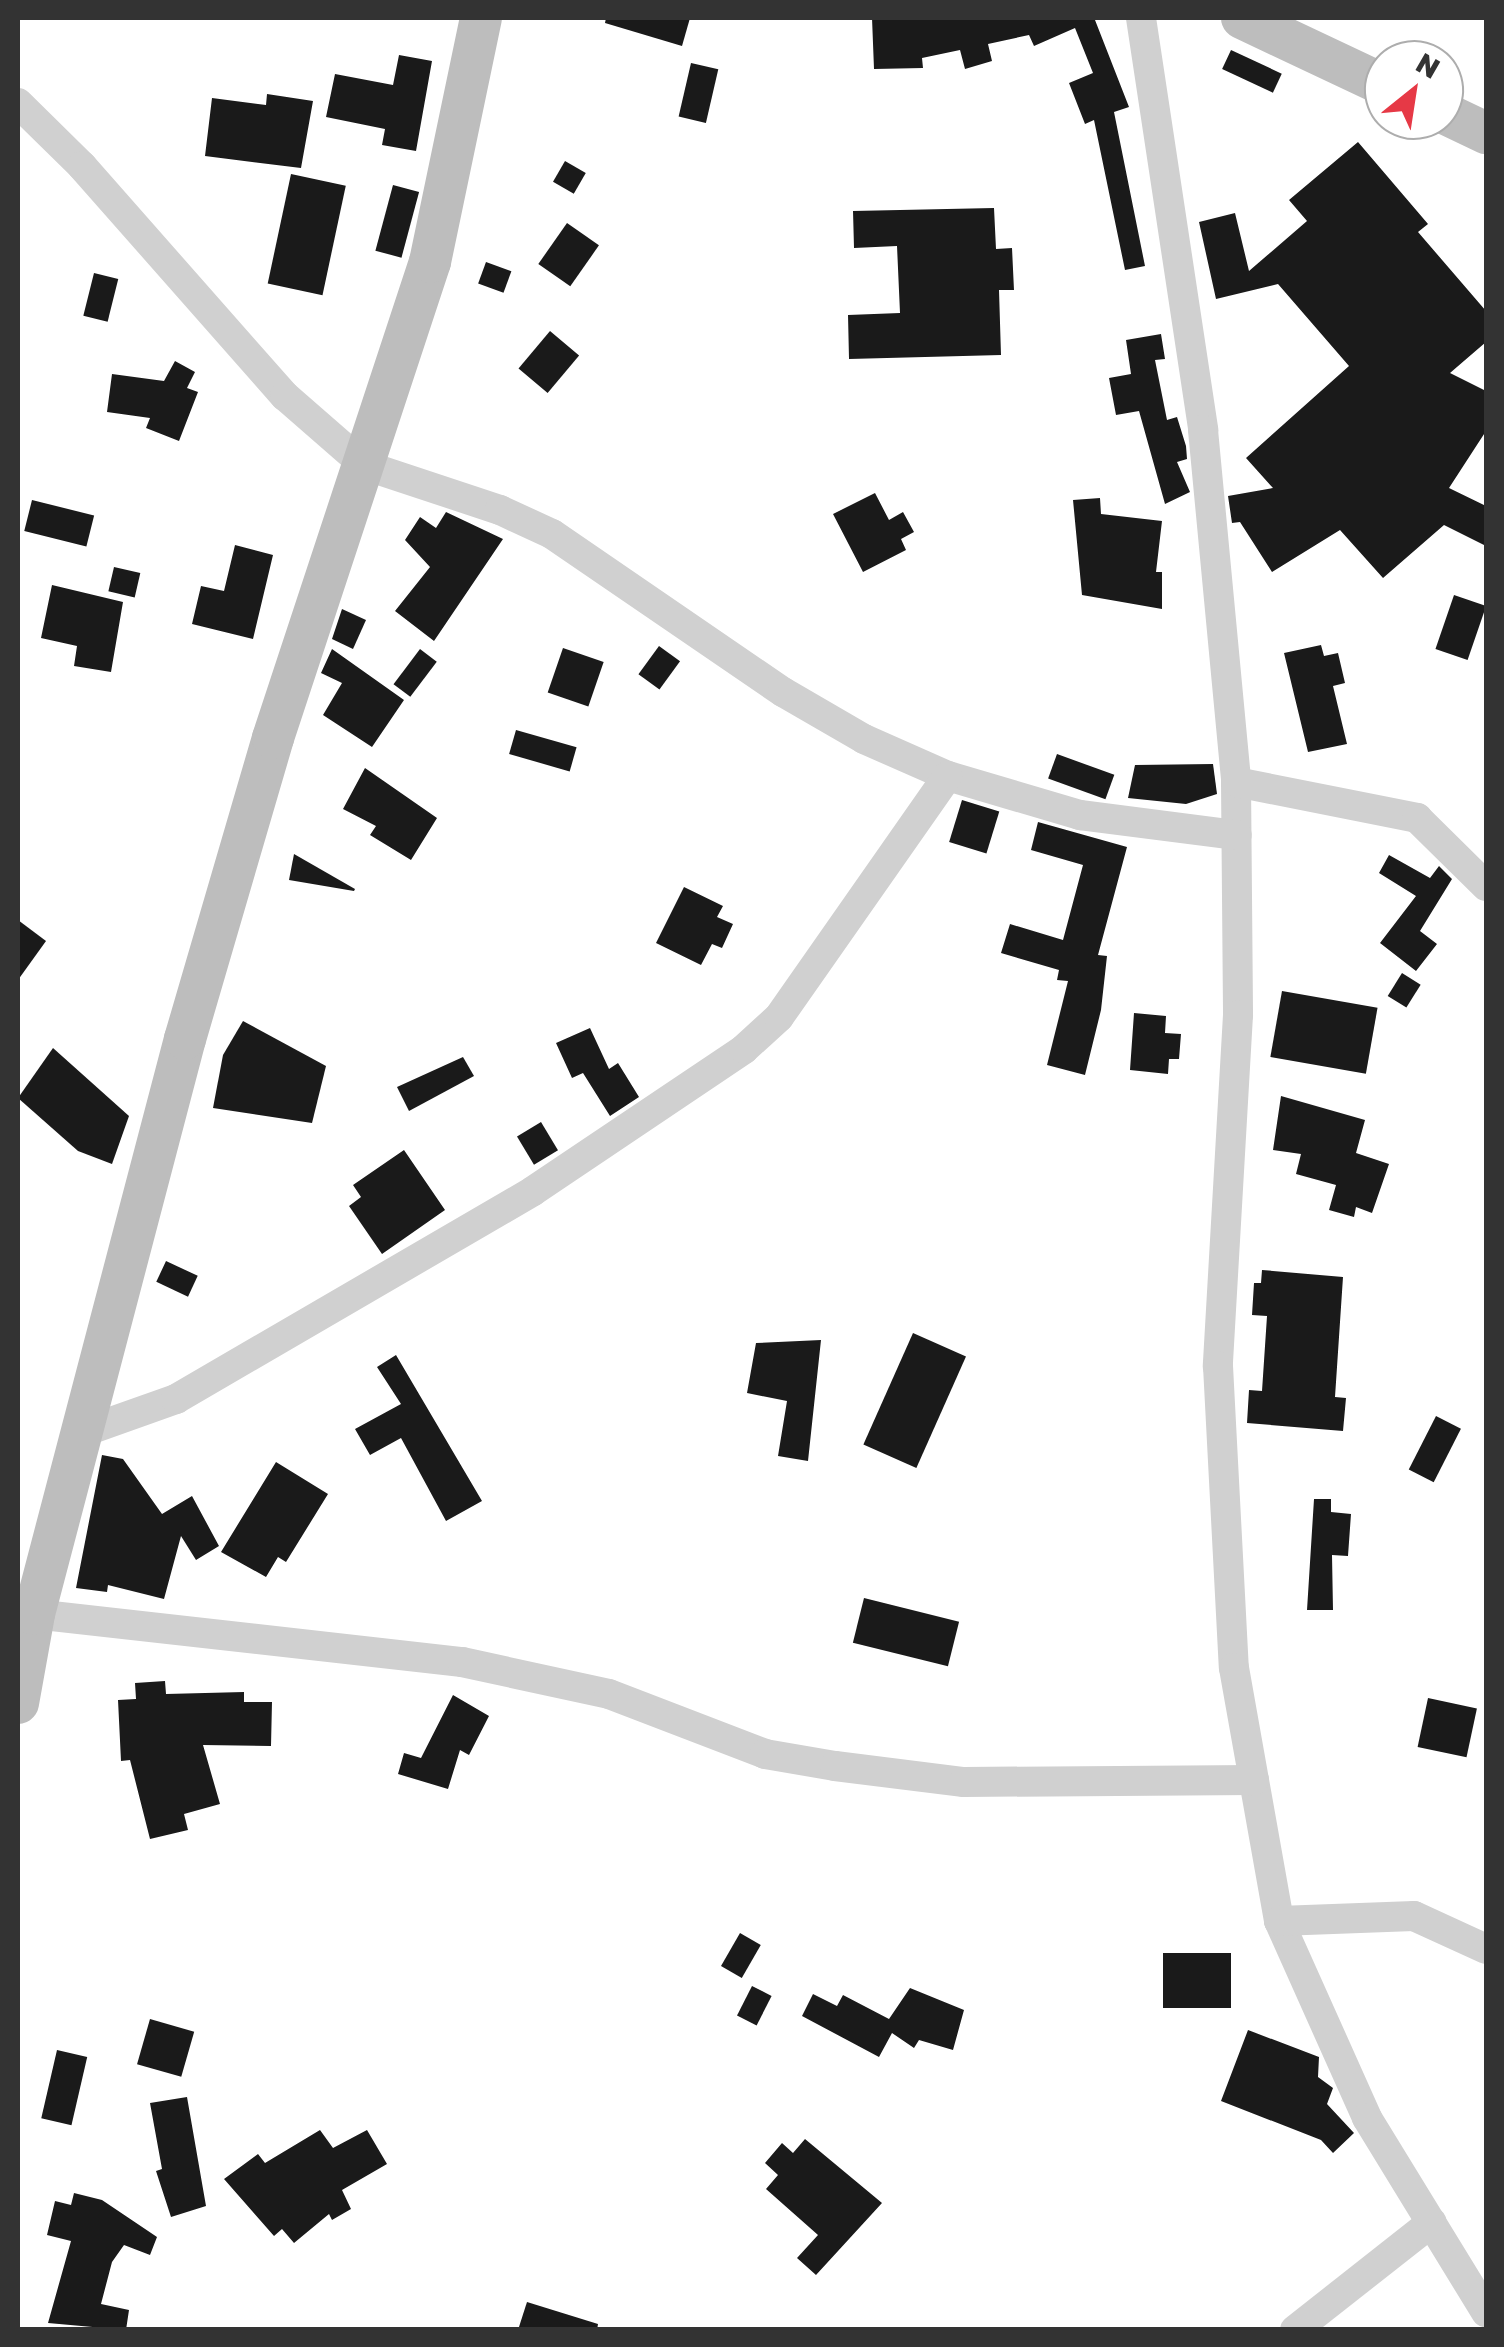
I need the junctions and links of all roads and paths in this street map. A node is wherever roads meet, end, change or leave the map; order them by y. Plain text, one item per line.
1 (481, 18) edge
2 (1141, 18) edge
3 (1242, 18) edge
4 (1364, 76) edge
5 (18, 104) edge
6 (364, 464) junction
7 (948, 776) junction
8 (1236, 782) junction
9 (1237, 835) junction
10 (1486, 886) edge
11 (83, 1432) junction
12 (34, 1614) junction
13 (18, 1702) edge
14 (1254, 1780) junction
15 (1279, 1921) junction
16 (1486, 1948) edge
17 (1432, 2222) junction
18 (1486, 2312) edge
19 (1295, 2330) edge

1 - 6 main road
2 - 8 street
3 - 4 main road
5 - 6 street
6 - 7 street
6 - 11 main road
7 - 9 street
7 - 11 street
8 - 9 street
8 - 10 street
9 - 14 street
11 - 12 main road
12 - 13 main road
12 - 14 street
14 - 15 street
15 - 16 street
15 - 17 street
17 - 18 street
17 - 19 street

